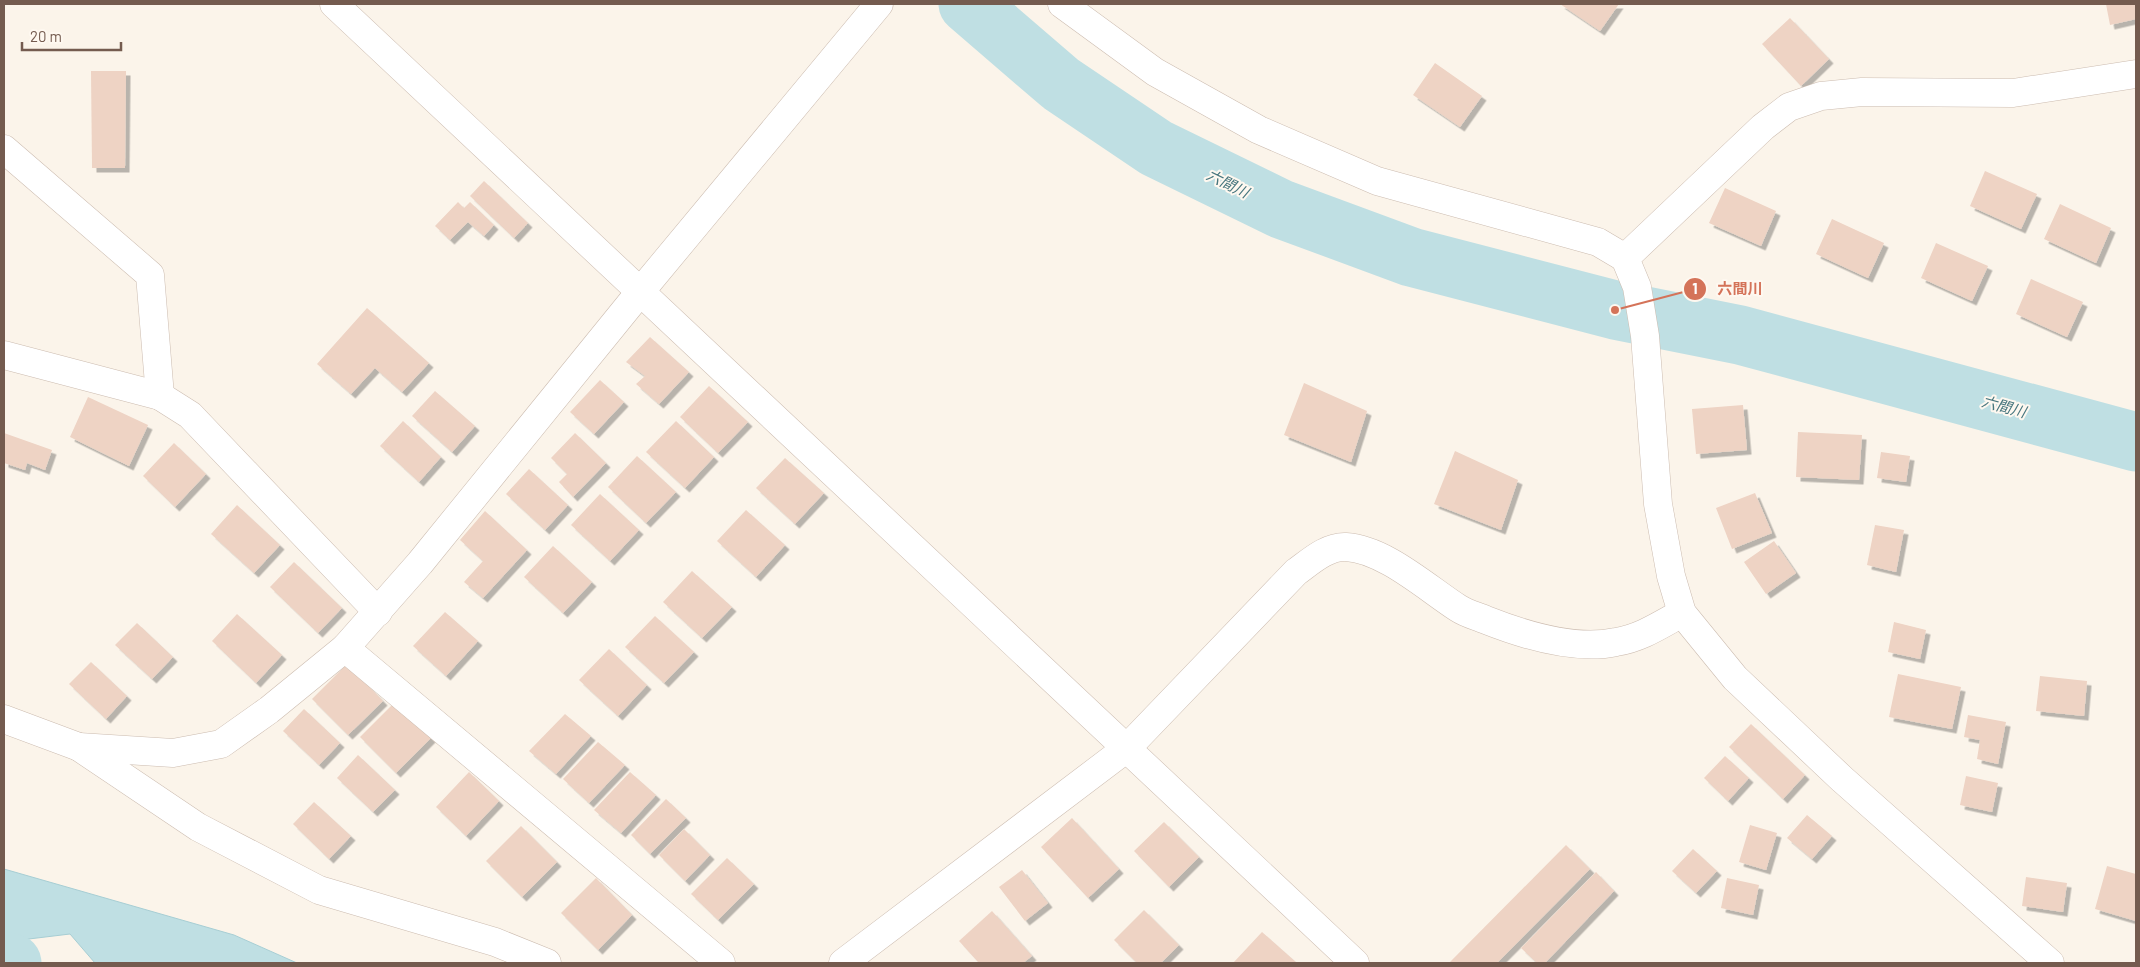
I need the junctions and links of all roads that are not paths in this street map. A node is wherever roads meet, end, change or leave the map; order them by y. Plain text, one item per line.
1 (334, 4) edge
2 (879, 4) edge
3 (1062, 4) edge
4 (2136, 74) edge
5 (4, 149) edge
6 (1625, 258) junction
7 (640, 292) junction
8 (4, 355) edge
9 (160, 396) junction
10 (378, 612) junction
11 (1682, 613) junction
12 (345, 648) junction
13 (4, 719) edge
14 (79, 748) junction
15 (1127, 748) junction
16 (547, 963) edge
17 (721, 963) edge
18 (843, 963) edge
19 (1355, 963) edge
20 (2050, 963) edge

1 - 7 street
2 - 7 street
3 - 6 street
4 - 6 street
5 - 9 street
6 - 11 street
7 - 10 street
7 - 15 street
8 - 9 street
9 - 10 street
10 - 12 street
11 - 15 street
11 - 20 street
12 - 14 street
12 - 17 street
13 - 14 street
14 - 16 street
15 - 18 street
15 - 19 street

